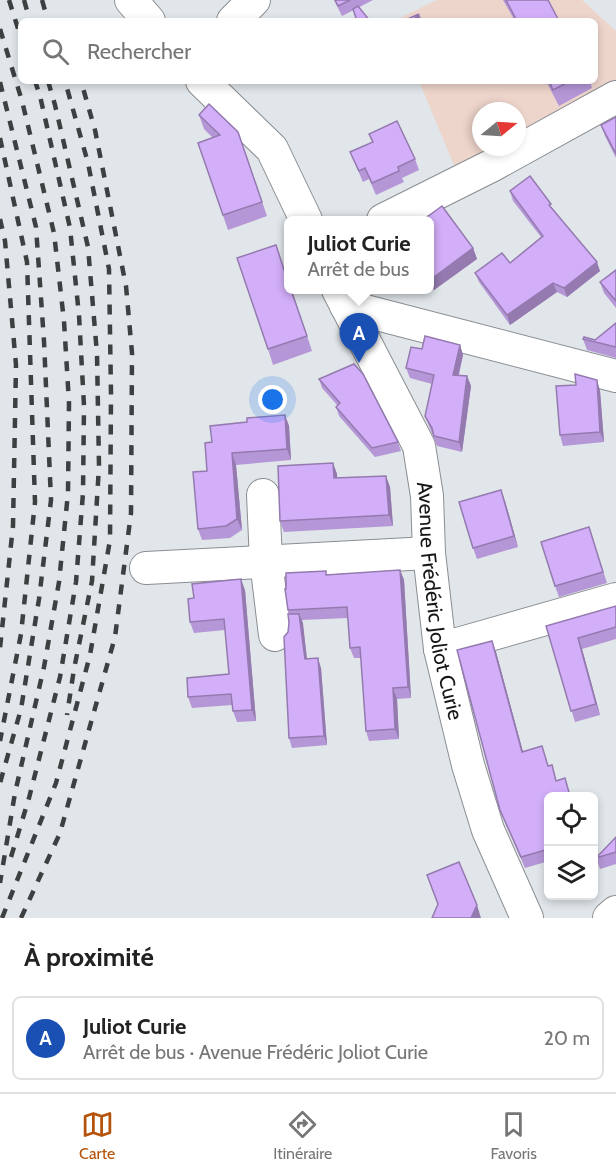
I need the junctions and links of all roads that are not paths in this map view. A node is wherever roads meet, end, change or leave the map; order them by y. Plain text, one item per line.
1 (131, 0) edge
2 (254, 0) edge
3 (146, 18) edge
4 (236, 18) edge
5 (205, 84) edge
6 (616, 97) edge
7 (304, 216) edge
8 (391, 216) edge
9 (342, 298) edge
10 (616, 376) edge
11 (263, 495) dead end
12 (429, 553) junction
13 (266, 561) junction
14 (146, 568) dead end
15 (616, 599) edge
16 (275, 635) dead end
17 (440, 649) junction
18 (616, 912) edge
19 (527, 918) edge
20 (609, 918) edge

1 - 3 street
2 - 4 street
5 - 7 street
6 - 8 street
9 - 10 street
9 - 12 street, Avenue Frédéric Joliot Curie
11 - 13 street
12 - 13 street
12 - 17 street, Avenue Frédéric Joliot Curie
13 - 14 street
13 - 16 street
15 - 17 street
17 - 19 street, Avenue Frédéric Joliot Curie
18 - 20 street

